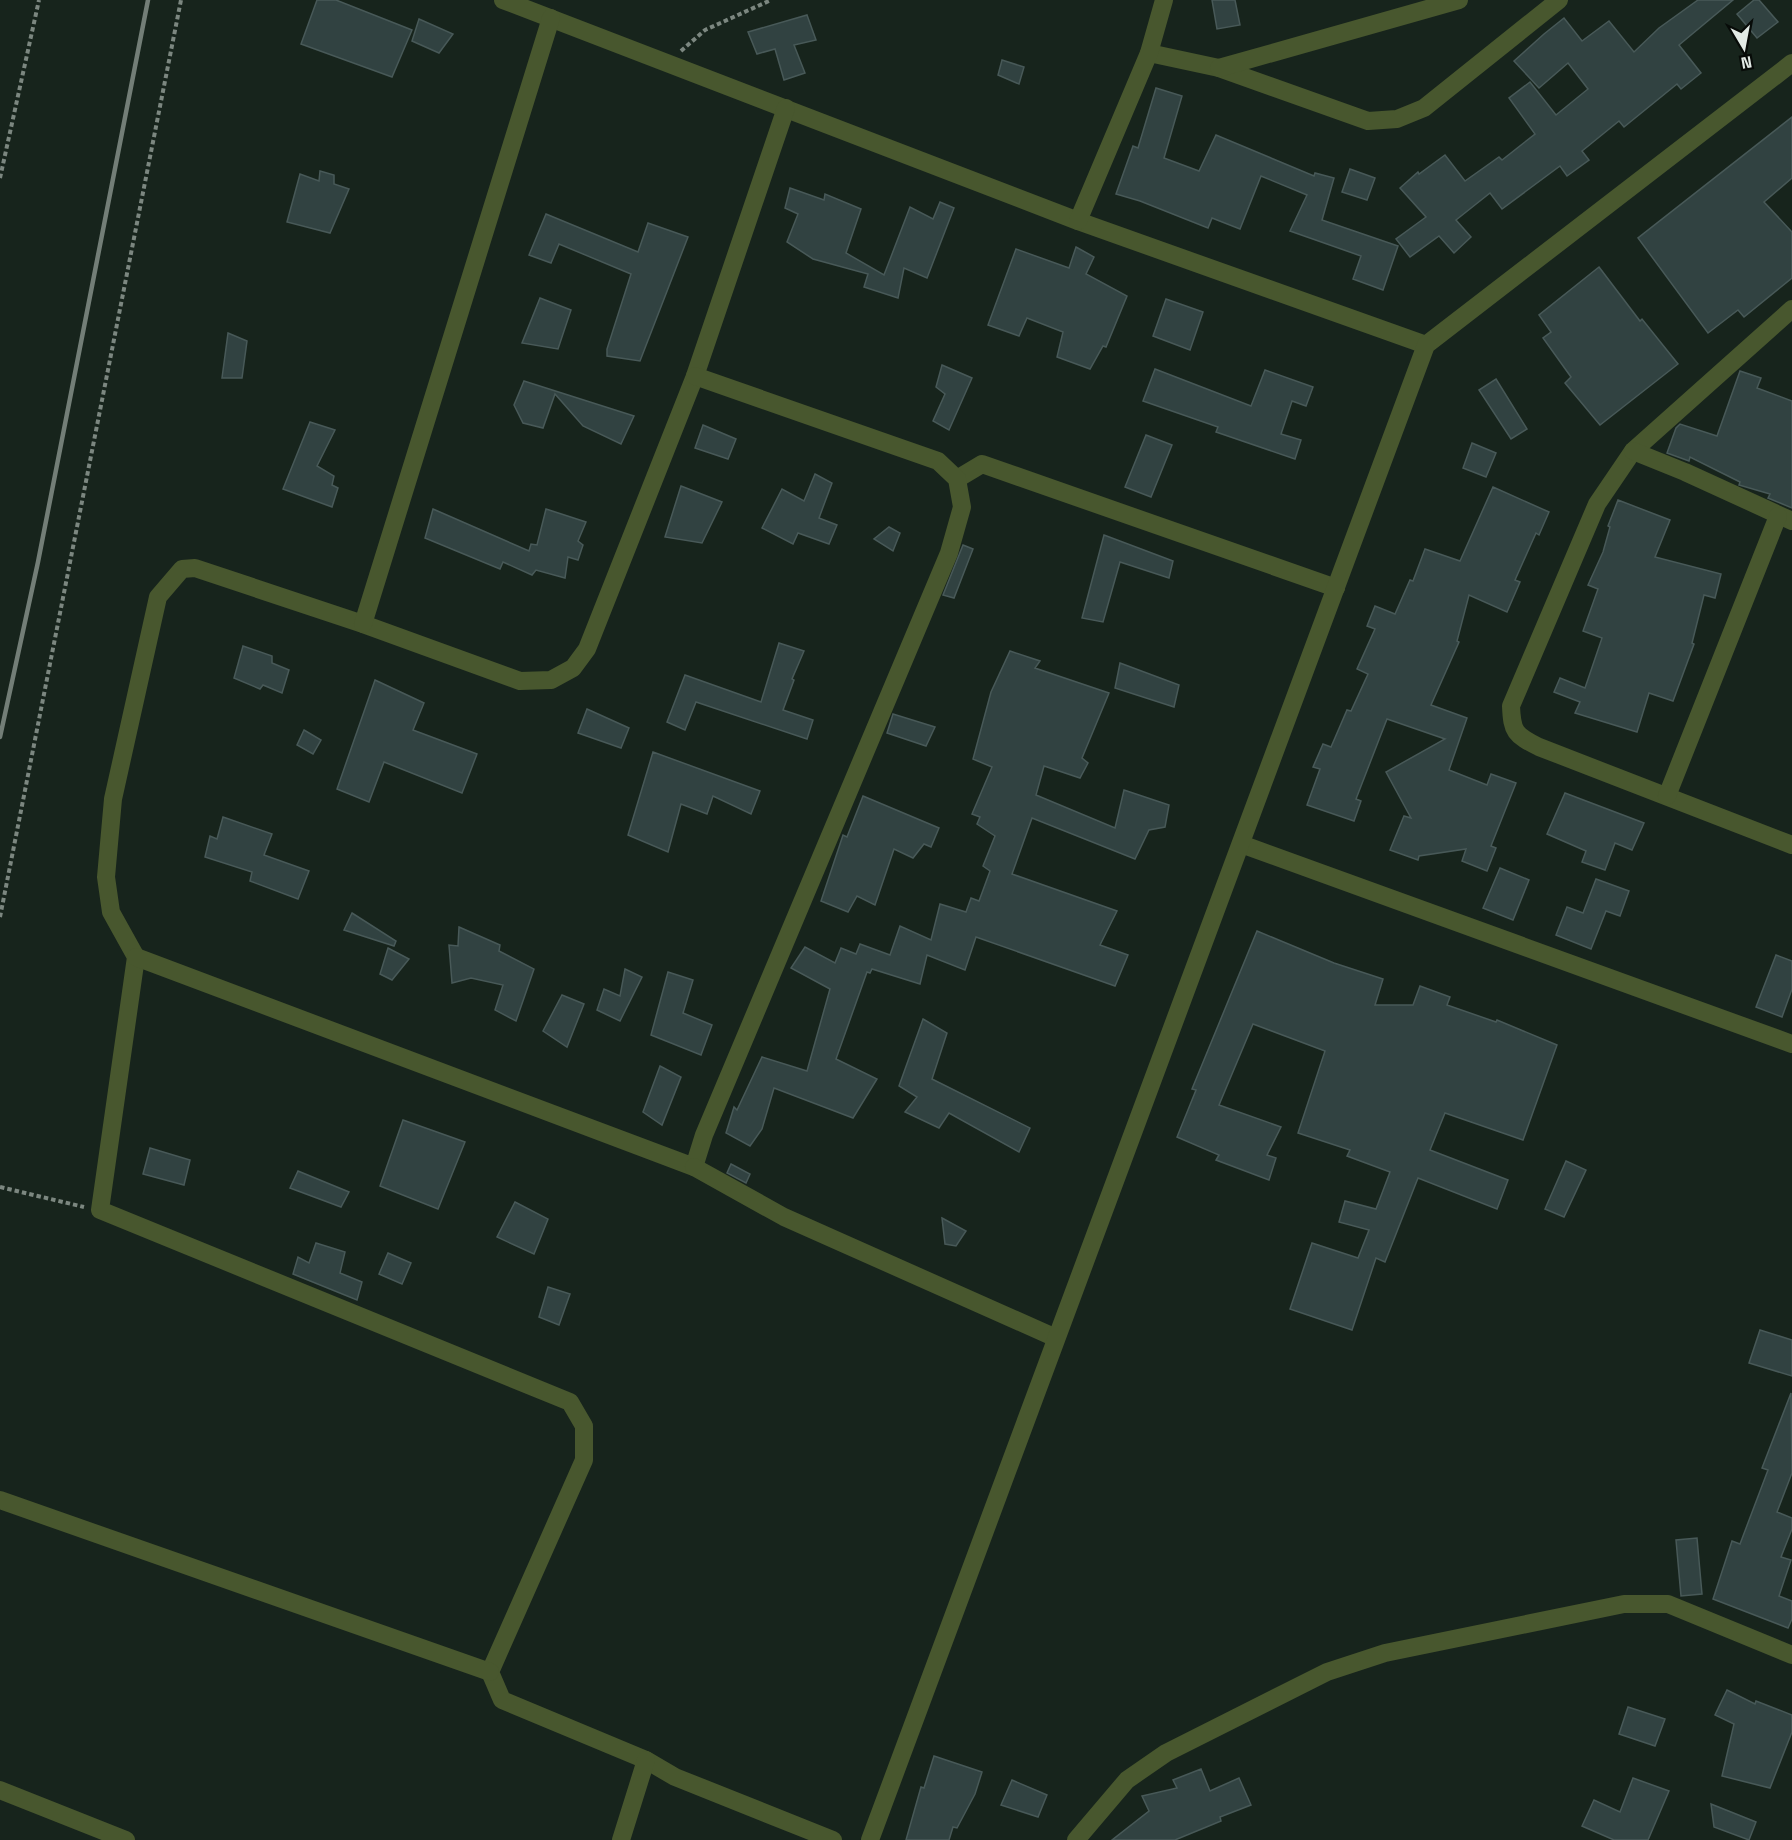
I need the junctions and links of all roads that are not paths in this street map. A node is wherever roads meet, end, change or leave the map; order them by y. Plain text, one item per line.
1 (503, 0) edge
2 (1164, 0) edge
3 (1459, 0) edge
4 (1559, 0) edge
5 (551, 18) junction
6 (1149, 53) junction
7 (1792, 63) edge
8 (1219, 68) junction
9 (786, 108) junction
10 (1078, 221) junction
11 (1789, 315) edge
12 (1426, 345) junction
13 (694, 376) junction
14 (1633, 451) junction
15 (957, 479) junction
16 (1785, 518) edge
17 (1336, 588) junction
18 (363, 624) junction
19 (1667, 796) junction
20 (1241, 844) junction
21 (1792, 845) edge
22 (136, 957) junction
23 (1792, 1044) edge
24 (694, 1167) junction
25 (1056, 1338) junction
26 (0, 1500) edge
27 (1792, 1655) edge
28 (490, 1672) junction
29 (646, 1760) junction
30 (0, 1790) edge
31 (126, 1840) edge
32 (621, 1840) edge
33 (833, 1840) edge
34 (870, 1840) edge
35 (1076, 1840) edge

1 - 5 street
2 - 6 street
3 - 8 street
4 - 8 street
5 - 9 street
5 - 18 street
6 - 8 street
6 - 10 street
7 - 12 street
9 - 10 street
9 - 13 street
10 - 12 street
11 - 14 street
12 - 17 street
13 - 15 street
13 - 18 street
14 - 16 street
14 - 19 street
15 - 17 street
15 - 24 street
16 - 19 street
17 - 20 street
18 - 22 street
19 - 21 street
20 - 23 street
20 - 25 street
22 - 24 street
22 - 28 street
24 - 25 street
25 - 34 street
26 - 28 street
27 - 35 street
28 - 29 street
29 - 32 street
29 - 33 street
30 - 31 street

